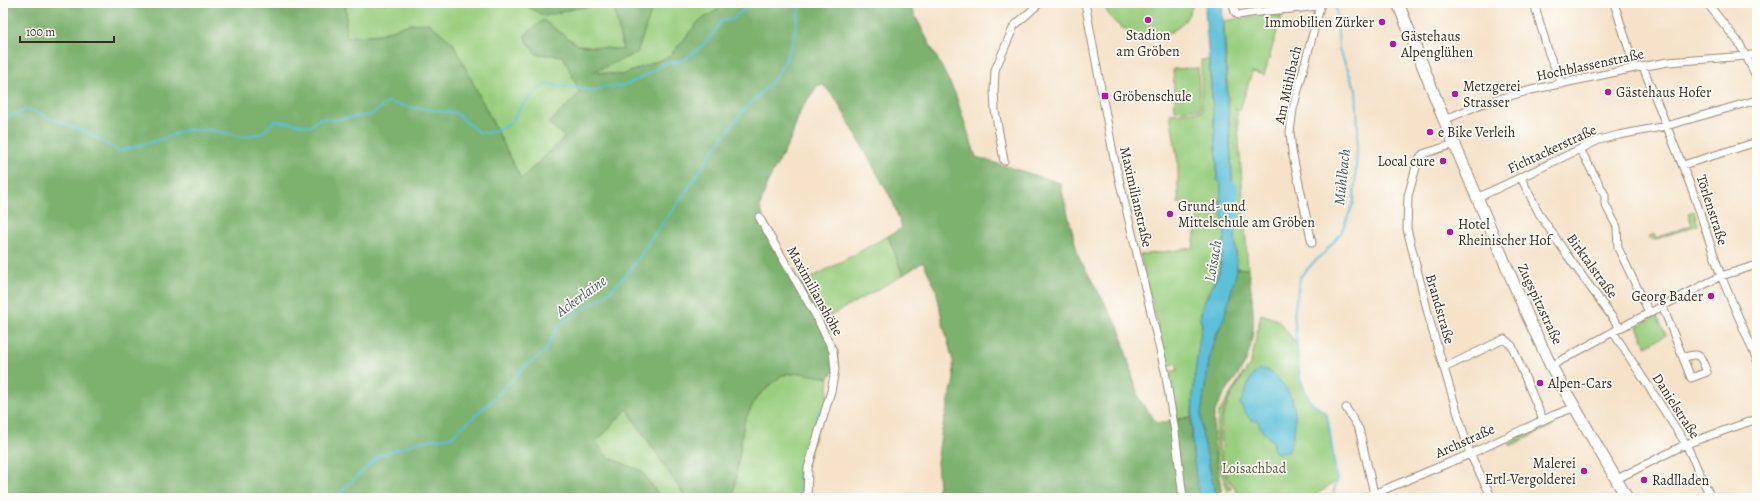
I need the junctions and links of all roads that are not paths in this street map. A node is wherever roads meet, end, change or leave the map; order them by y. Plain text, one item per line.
1 (1040, 3) edge
2 (1085, 3) edge
3 (1233, 3) edge
4 (1398, 3) edge
5 (1534, 3) edge
6 (1614, 3) edge
7 (1707, 3) edge
8 (1321, 4) edge
9 (1757, 54) edge
10 (1746, 56) junction
11 (1644, 67) junction
12 (1635, 68) junction
13 (1757, 78) edge
14 (1562, 84) junction
15 (1757, 100) edge
16 (1444, 120) junction
17 (1666, 126) junction
18 (1757, 142) edge
19 (1454, 144) junction
20 (1580, 149) junction
21 (1004, 161) dead end
22 (1683, 165) junction
23 (1521, 178) junction
24 (1477, 198) junction
25 (759, 217) dead end
26 (1312, 243) dead end
27 (1757, 265) edge
28 (1721, 276) junction
29 (1662, 305) junction
30 (1649, 312) junction
31 (1620, 328) junction
32 (1612, 332) junction
33 (1683, 358) dead end
34 (1757, 360) edge
35 (1551, 366) junction
36 (1444, 368) junction
37 (1576, 407) junction
38 (1346, 408) dead end
39 (1757, 419) edge
40 (1543, 420) junction
41 (1686, 444) junction
42 (1470, 454) junction
43 (1617, 479) junction
44 (1374, 496) edge
45 (807, 498) edge
46 (1183, 498) edge
47 (1364, 498) edge
48 (1492, 498) edge
49 (1627, 498) edge
50 (1711, 498) edge

1 - 21 street
2 - 46 street, Maximilianstraße
3 - 8 street
4 - 16 main road, Zugspitzstraße
5 - 14 street
6 - 12 street
7 - 10 street
8 - 26 street, Am Mühlbach
9 - 10 street, Hochblassenstraße
10 - 11 street, Hochblassenstraße
10 - 13 street
11 - 12 street, Hochblassenstraße
11 - 17 street, Törlenstraße
12 - 14 street, Hochblassenstraße
14 - 16 street, Hochblassenstraße
15 - 17 street, Fichtackerstraße
16 - 19 main road, Zugspitzstraße
17 - 20 street, Fichtackerstraße
17 - 22 street, Törlenstraße
18 - 22 street
19 - 24 main road, Zugspitzstraße
19 - 36 street, Brandstraße
20 - 23 street, Fichtackerstraße
20 - 30 street
22 - 28 street, Törlenstraße
23 - 24 street, Fichtackerstraße
23 - 31 street, Birktalstraße
24 - 35 main road, Zugspitzstraße
25 - 45 street, Maximilianshöhe
27 - 28 street
28 - 29 street
28 - 34 street, Törlenstraße
29 - 30 street
29 - 33 street
30 - 31 street
31 - 32 street
32 - 35 street
32 - 41 street, Danielstraße
35 - 37 main road, Zugspitzstraße
36 - 40 street
36 - 42 street, Brandstraße
37 - 40 street, Archstraße
37 - 43 main road, Zugspitzstraße
38 - 44 street
39 - 41 street
40 - 42 street, Archstraße
41 - 43 street
41 - 50 street, Danielstraße
42 - 44 street, Archstraße
42 - 48 street, Brandstraße
43 - 49 main road, Zugspitzstraße
44 - 47 street, Archstraße

